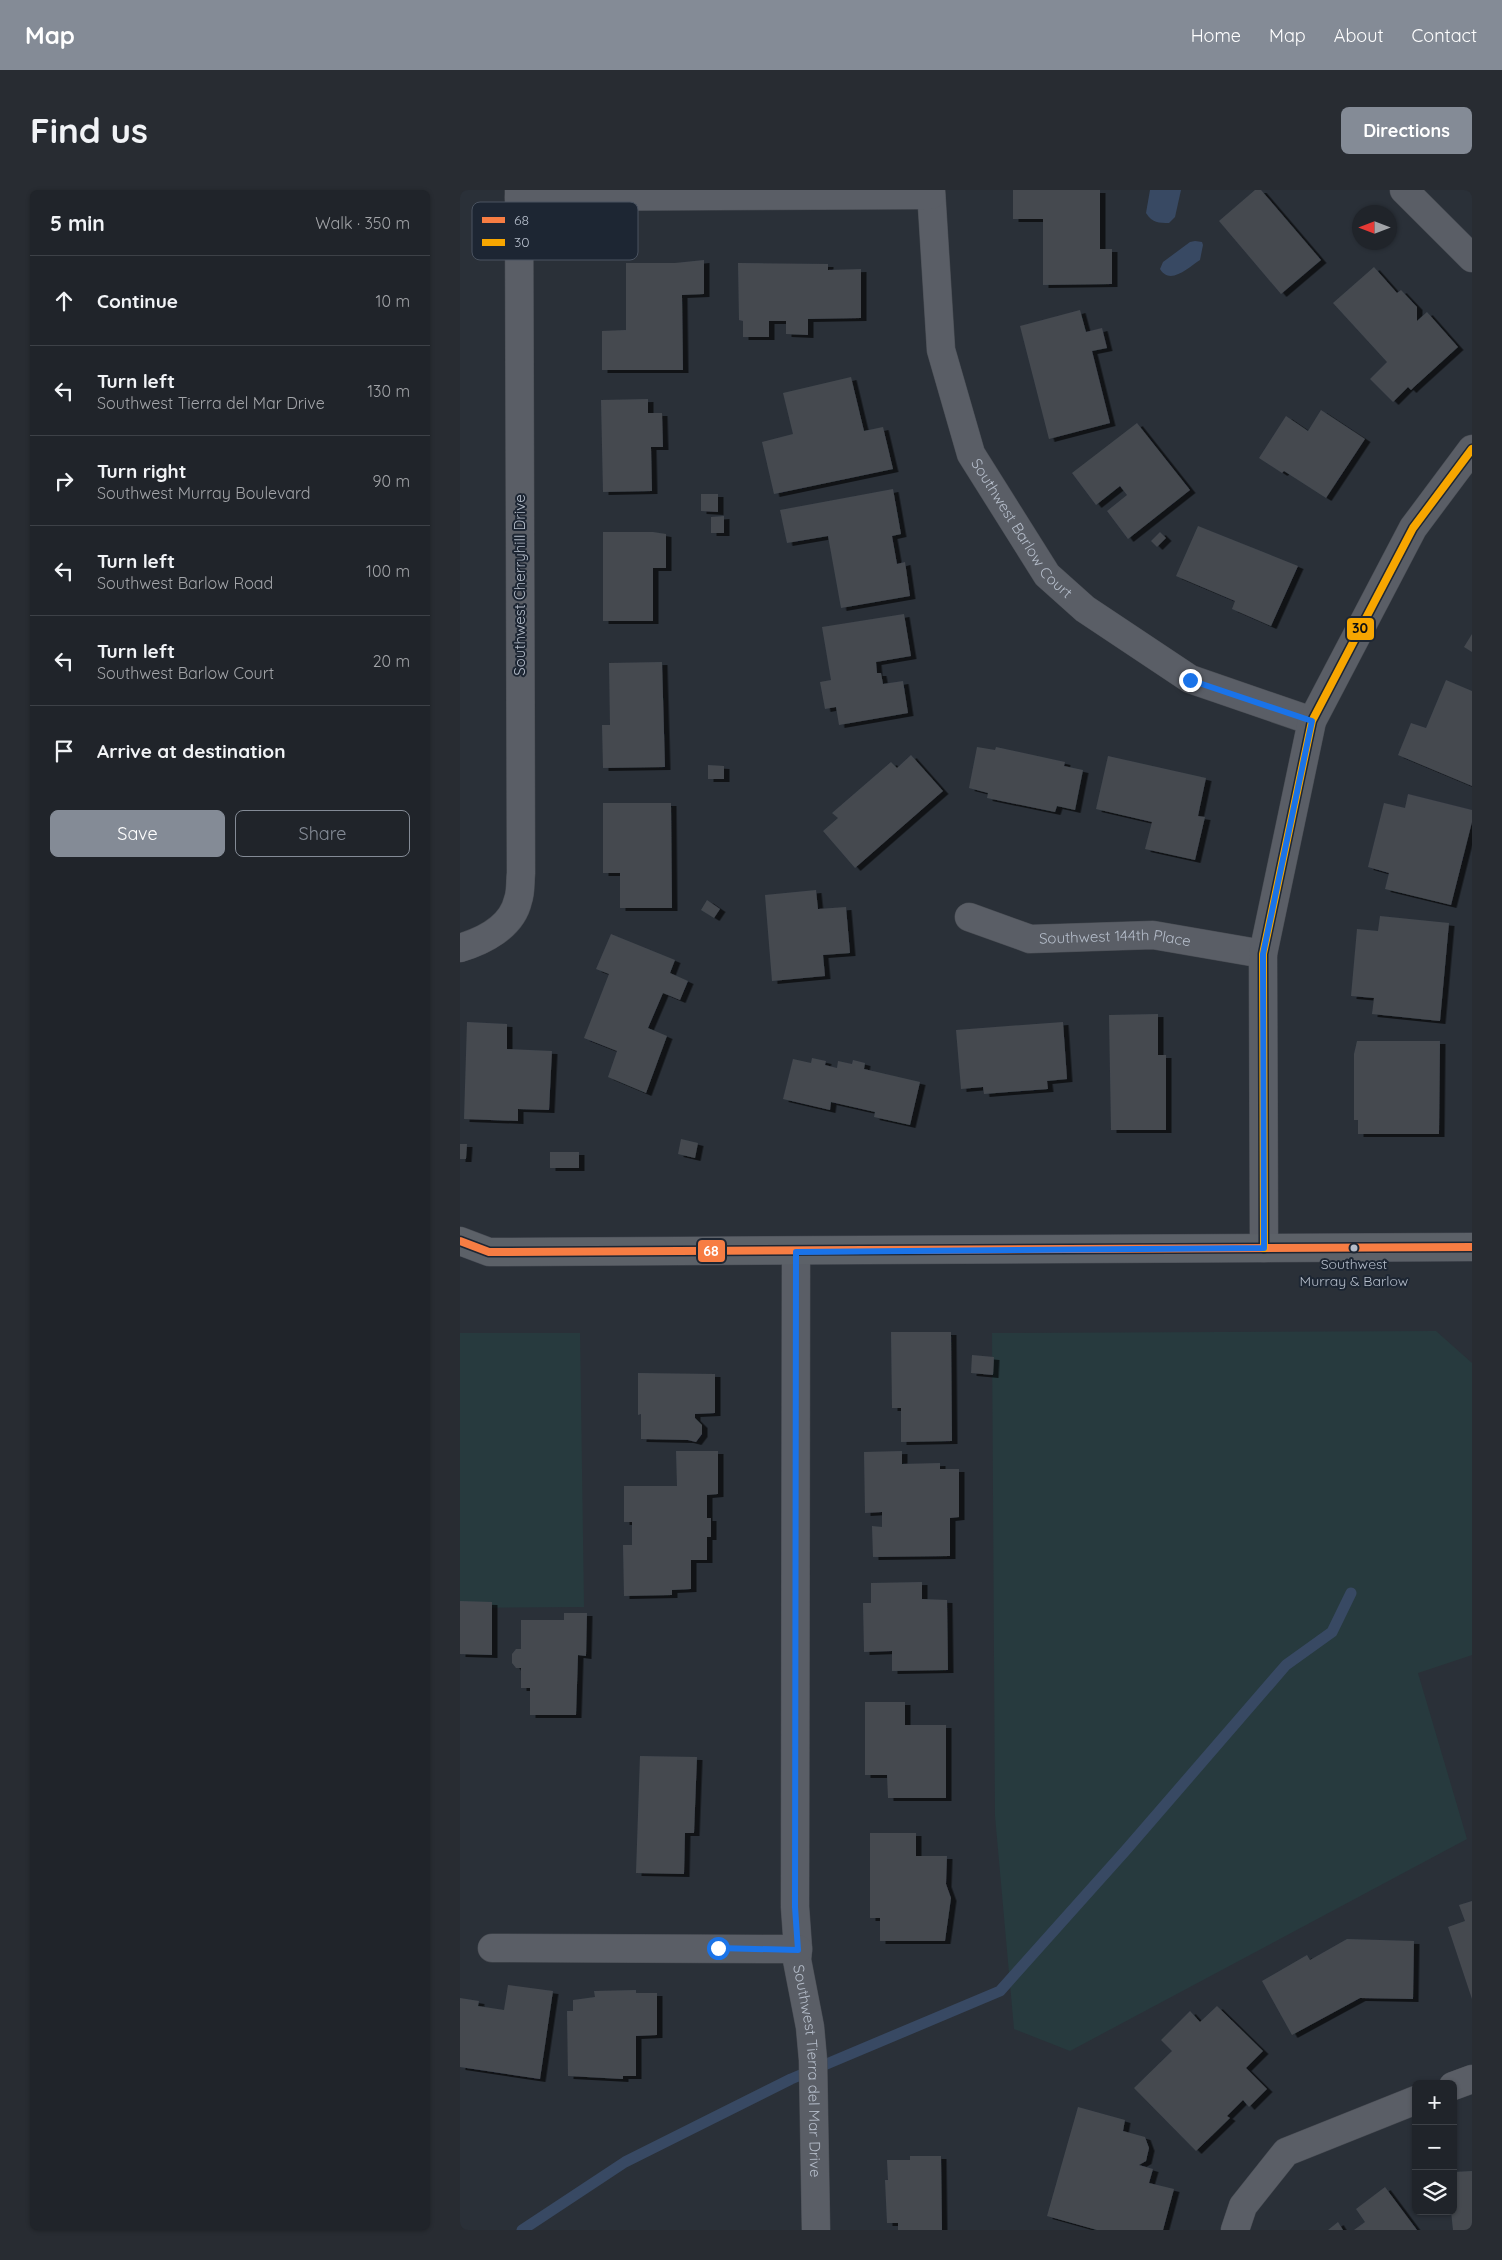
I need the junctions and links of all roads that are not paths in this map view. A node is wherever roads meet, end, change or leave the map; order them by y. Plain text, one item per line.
1 (1404, 190) edge
2 (931, 192) edge
3 (519, 194) edge
4 (1472, 258) edge
5 (519, 260) edge
6 (1472, 449) edge
7 (1312, 721) junction
8 (969, 916) dead end
9 (460, 948) edge
10 (1263, 954) junction
11 (460, 1241) edge
12 (1472, 1247) edge
13 (1264, 1248) junction
14 (489, 1252) junction
15 (796, 1252) junction
16 (460, 1264) edge
17 (492, 1948) dead end
18 (798, 1950) junction
19 (1472, 2079) edge
20 (1457, 2085) edge
21 (1412, 2102) edge
22 (816, 2230) edge
23 (1235, 2230) edge

1 - 4 street
2 - 3 street
2 - 7 street, Southwest Barlow Court
5 - 9 street, Southwest Cherryhill Drive
6 - 7 street
7 - 10 street
8 - 10 street, Southwest 144th Place
10 - 13 street
11 - 14 main road
12 - 13 main road
13 - 15 main road
14 - 15 main road
14 - 16 main road
15 - 18 street, Southwest Tierra del Mar Drive
17 - 18 street
18 - 22 street, Southwest Tierra del Mar Drive
19 - 20 street
21 - 23 street

